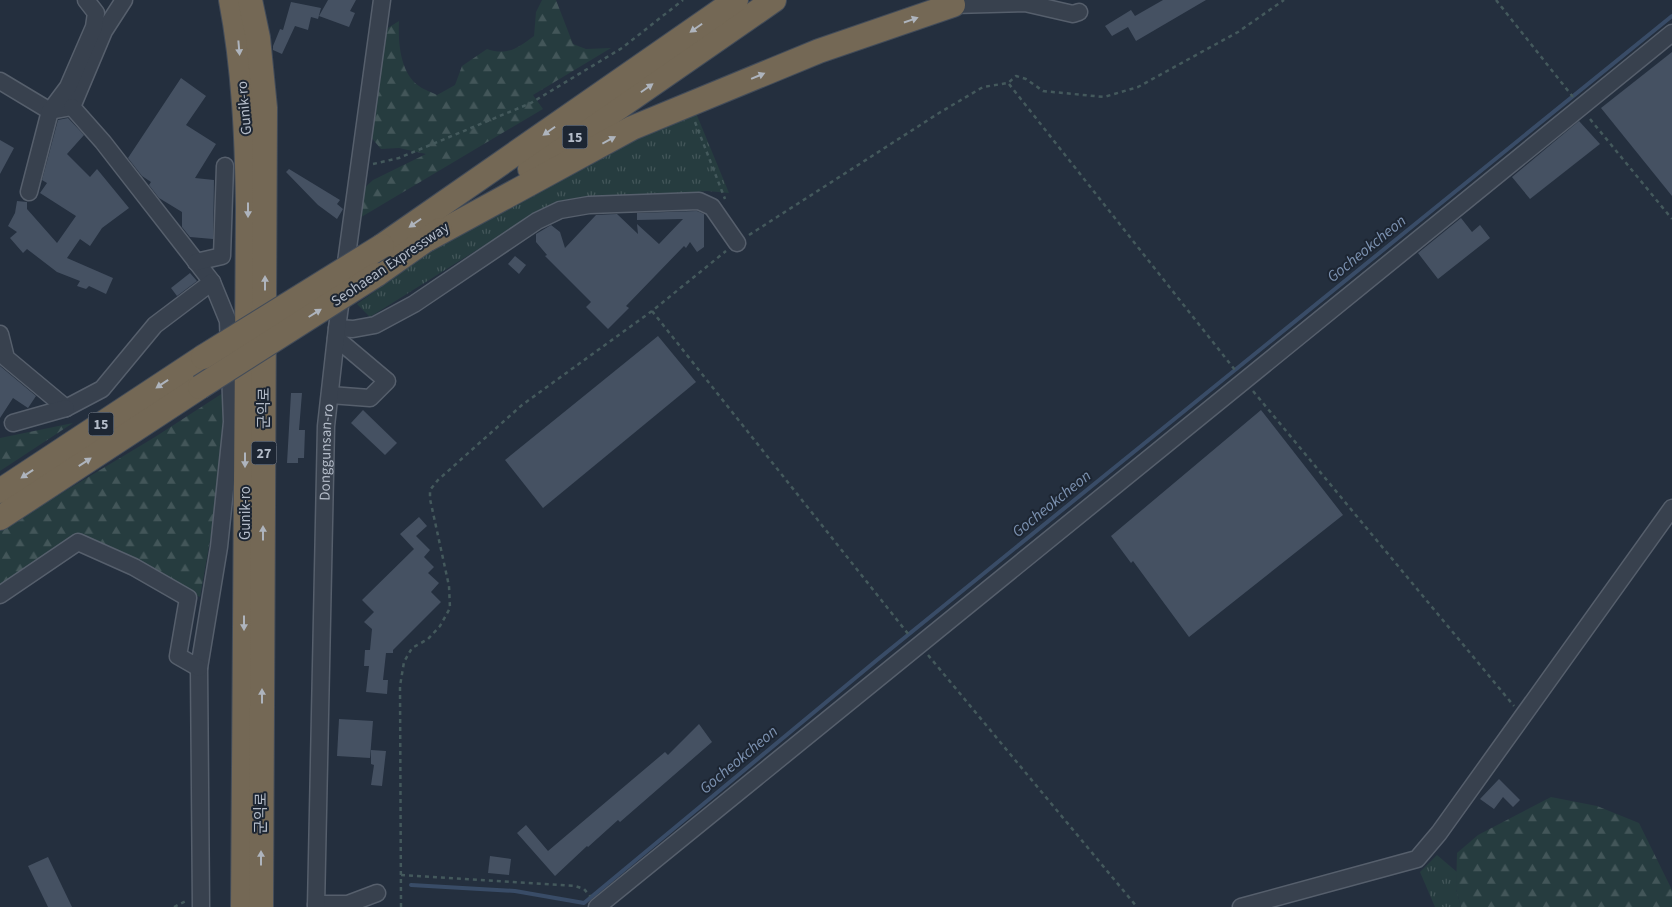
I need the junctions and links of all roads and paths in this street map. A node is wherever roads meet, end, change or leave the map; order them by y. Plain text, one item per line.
1 (86, 0) edge
2 (124, 0) edge
3 (231, 0) edge
4 (250, 0) edge
5 (382, 0) edge
6 (683, 0) edge
7 (736, 0) edge
8 (774, 0) edge
9 (1284, 0) edge
10 (1496, 0) edge
11 (1028, 1) edge
12 (957, 3) edge
13 (1079, 12) dead end
14 (1672, 33) edge
15 (0, 81) edge
16 (1008, 83) junction
17 (1579, 104) junction
18 (72, 107) junction
19 (50, 111) junction
20 (694, 120) dead end
21 (225, 166) dead end
22 (359, 168) junction
23 (29, 192) dead end
24 (728, 206) dead end
25 (1672, 219) edge
26 (428, 239) junction
27 (737, 243) junction
28 (196, 262) junction
29 (212, 282) junction
30 (652, 311) junction
31 (336, 333) junction
32 (0, 334) edge
33 (1228, 362) dead end
34 (1244, 380) junction
35 (330, 395) junction
36 (66, 408) junction
37 (13, 423) dead end
38 (0, 492) edge
39 (1672, 508) edge
40 (0, 518) edge
41 (0, 595) edge
42 (916, 642) junction
43 (199, 668) junction
44 (1524, 716) junction
45 (401, 875) junction
46 (584, 889) dead end
47 (377, 893) dead end
48 (316, 906) edge
49 (201, 907) edge
50 (243, 907) edge
51 (260, 907) edge
52 (401, 907) edge
53 (596, 907) edge
54 (1136, 907) edge
55 (1241, 907) edge

1 - 19 street
2 - 18 street
3 -> 50 highway, Gunik-ro / 27
51 -> 4 highway, 군익로 / 27
5 - 22 street, Donggunsan-ro
6 - 22 path
7 -> 38 highway, Seohaean Expressway / 15, bridge
26 -> 8 highway, Seohaean Expressway / 15
9 - 16 path
10 - 17 path
11 - 12 street
11 - 13 street
26 -> 12 highway
14 - 17 street
15 - 19 street
16 - 27 path
16 - 33 path
17 - 25 path
17 - 34 street
18 - 19 street
18 - 28 street
19 - 23 street
20 - 24 path
21 - 28 street
22 - 31 street, Donggunsan-ro
40 -> 26 highway, Seohaean Expressway / 15, bridge
27 - 30 path
27 - 31 street
28 - 29 street
29 - 36 street
29 - 43 street
30 - 42 path
30 - 45 path
31 - 35 street, Donggunsan-ro
31 - 35 street
32 - 36 street
34 - 42 street
34 - 44 path
35 - 48 street, Donggunsan-ro
36 - 37 street
39 - 44 street
41 - 43 street
42 - 53 street
42 - 54 path
43 - 49 street
44 - 55 street
45 - 46 path
45 - 52 path
47 - 48 street

